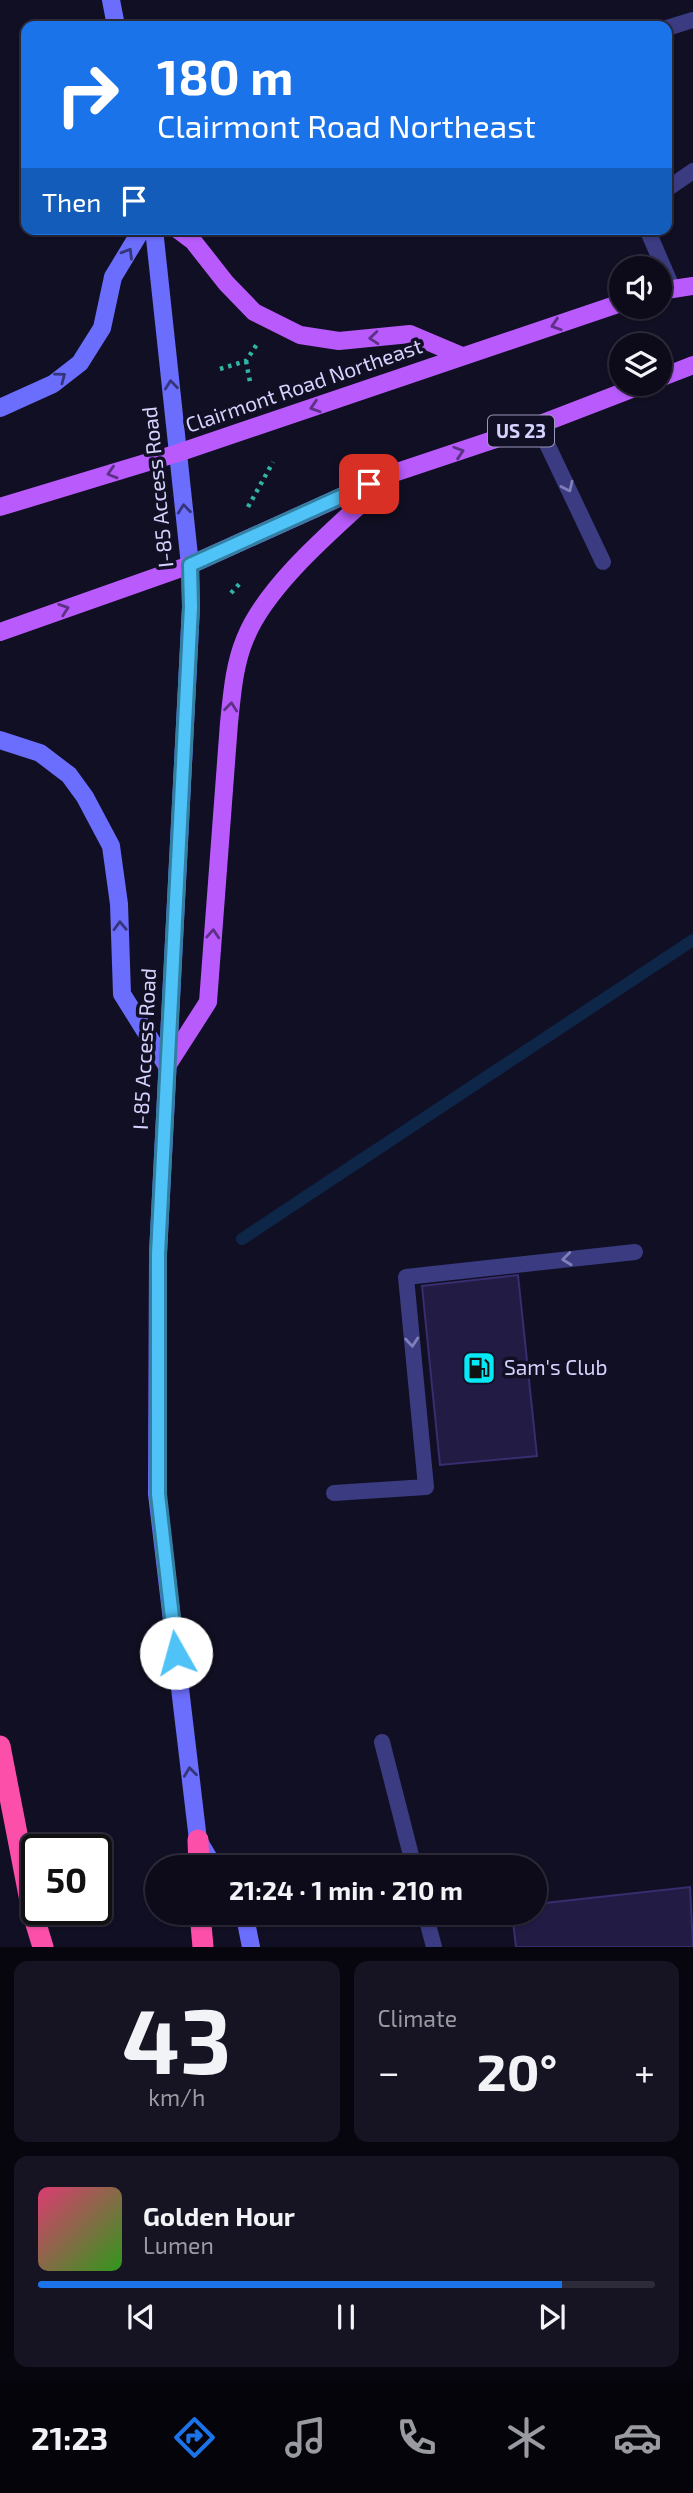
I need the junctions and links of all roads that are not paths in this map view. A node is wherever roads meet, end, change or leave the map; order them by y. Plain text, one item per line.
1 (111, 0) edge
2 (693, 20) edge
3 (116, 21) edge
4 (672, 26) edge
5 (693, 171) edge
6 (672, 185) edge
7 (138, 235) edge
8 (155, 235) edge
9 (185, 235) edge
10 (649, 235) edge
11 (656, 256) edge
12 (693, 286) edge
13 (672, 288) edge
14 (609, 307) edge
15 (462, 356) junction
16 (693, 365) edge
17 (672, 373) edge
18 (613, 396) edge
19 (0, 408) edge
20 (538, 425) junction
21 (178, 453) junction
22 (394, 473) junction
23 (0, 507) edge
24 (603, 562) dead end
25 (190, 565) junction
26 (0, 632) edge
27 (0, 740) edge
28 (167, 1066) junction
29 (635, 1252) dead end
30 (334, 1493) dead end
31 (382, 1741) dead end
32 (0, 1745) edge
33 (198, 1840) junction
34 (199, 1855) edge
35 (207, 1855) edge
36 (411, 1855) edge
37 (202, 1925) edge
38 (247, 1925) edge
39 (428, 1925) edge
40 (43, 1947) edge
41 (203, 1947) edge
42 (251, 1947) edge
43 (434, 1947) edge

1 - 3 main road
2 - 4 lane
5 - 6 lane
19 -> 7 main road
21 -> 8 main road, I-85 Access Road
15 -> 9 main road
10 - 11 lane
12 - 13 main road
14 -> 15 main road, Clairmont Road Northeast
15 -> 21 main road, Clairmont Road Northeast
16 - 17 main road
18 - 20 main road, US 23
22 -> 20 main road, US 23
20 -> 24 lane
21 -> 23 main road, Clairmont Road Northeast
25 -> 21 main road, I-85 Access Road
22 - 25 main road, US 23
28 -> 22 main road
26 -> 25 main road, US 23
25 - 28 main road, I-85 Access Road
28 -> 27 main road
33 -> 28 main road, I-85 Access Road
29 -> 30 lane
31 - 36 lane
32 - 40 highway
33 - 34 highway
33 - 35 main road, I-85 Access Road
37 - 41 highway
38 - 42 main road
39 - 43 lane

